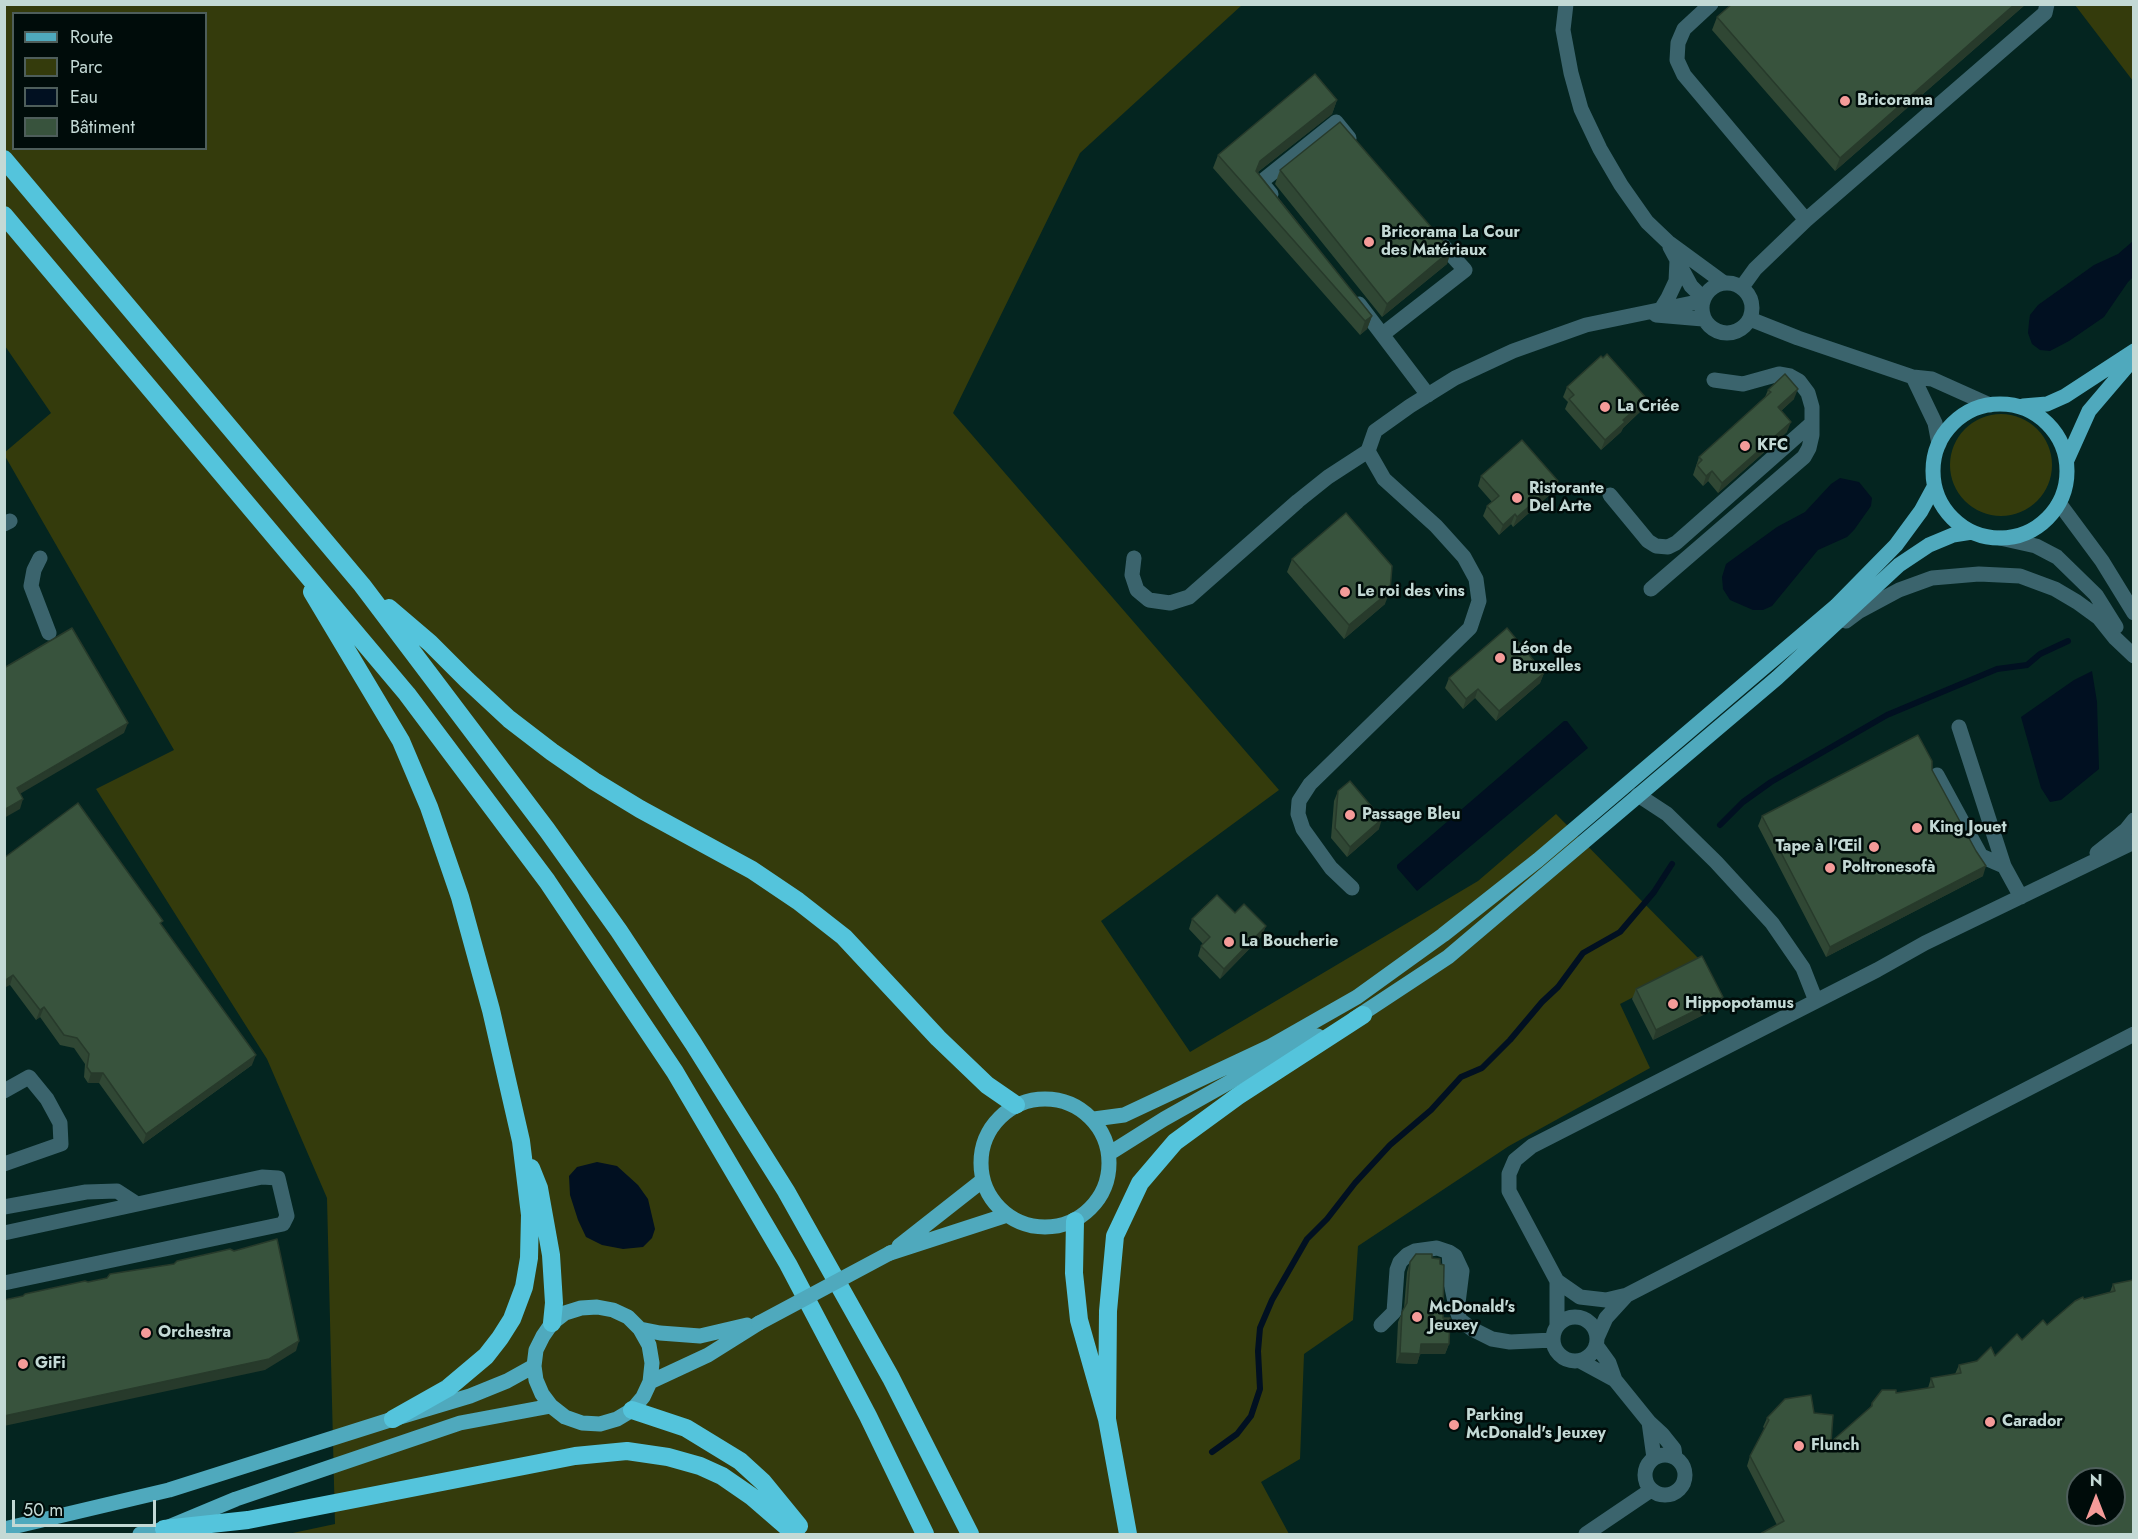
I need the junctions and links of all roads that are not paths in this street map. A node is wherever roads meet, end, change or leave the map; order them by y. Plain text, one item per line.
1 (1711, 4) edge
2 (2047, 4) edge
3 (1565, 5) edge
4 (1358, 148) edge
5 (4, 159) edge
6 (1282, 208) edge
7 (4, 215) edge
8 (1806, 220) junction
9 (1427, 227) edge
10 (1668, 242) junction
11 (1677, 260) junction
12 (1724, 283) junction
13 (1742, 287) junction
14 (1347, 289) edge
15 (1703, 300) junction
16 (1652, 312) junction
17 (1750, 318) junction
18 (1704, 320) junction
19 (1383, 334) junction
20 (2133, 351) edge
21 (2133, 358) edge
22 (1913, 377) junction
23 (1714, 380) dead end
24 (1428, 395) junction
25 (1990, 405) junction
26 (2022, 406) junction
27 (1812, 423) junction
28 (1939, 444) junction
29 (1368, 451) junction
30 (2067, 460) junction
31 (1934, 487) junction
32 (1610, 495) dead end
33 (2059, 503) junction
34 (1972, 532) junction
35 (2000, 538) junction
36 (289, 552) junction
37 (40, 558) dead end
38 (1134, 558) dead end
39 (363, 585) junction
40 (1651, 589) dead end
41 (2133, 613) edge
42 (49, 633) dead end
43 (2133, 655) edge
44 (1777, 678) junction
45 (1959, 727) dead end
46 (1937, 775) edge
47 (1638, 795) junction
48 (2133, 820) edge
49 (2133, 842) edge
50 (2004, 866) junction
51 (2079, 868) junction
52 (1352, 888) dead end
53 (2021, 897) junction
54 (1816, 1001) junction
55 (1363, 1015) junction
56 (2133, 1034) edge
57 (4, 1091) edge
58 (1017, 1105) junction
59 (1094, 1119) junction
60 (521, 1141) junction
61 (1110, 1153) junction
62 (4, 1164) edge
63 (983, 1180) junction
64 (137, 1204) junction
65 (4, 1207) edge
66 (1007, 1215) junction
67 (1075, 1221) junction
68 (4, 1233) edge
69 (890, 1253) junction
70 (1557, 1281) junction
71 (4, 1283) edge
72 (1628, 1295) junction
73 (552, 1323) junction
74 (759, 1323) junction
75 (1381, 1325) dead end
76 (1557, 1325) junction
77 (640, 1329) junction
78 (1553, 1340) junction
79 (1597, 1342) junction
80 (1580, 1360) junction
81 (534, 1366) junction
82 (1615, 1380) junction
83 (650, 1382) junction
84 (551, 1406) junction
85 (632, 1410) junction
86 (393, 1419) junction
87 (1107, 1419) junction
88 (1649, 1422) junction
89 (1675, 1457) junction
90 (1654, 1458) junction
91 (1651, 1490) junction
92 (4, 1529) edge
93 (164, 1529) junction
94 (140, 1534) edge
95 (795, 1534) edge
96 (803, 1534) edge
97 (926, 1534) edge
98 (970, 1534) edge
99 (1128, 1534) edge
100 (1586, 1534) edge

1 - 8 street
2 - 8 street
3 - 10 street
4 - 6 street
5 - 39 highway
7 - 36 highway
8 - 13 street
9 - 19 street
10 - 11 street
10 - 12 street
11 - 15 street
11 - 16 street
12 - 13 street
12 - 15 street
13 - 17 street
14 - 19 street
15 - 16 street
15 - 18 street
16 - 18 street
16 - 24 street
17 - 18 street
17 - 22 street
19 - 24 street
20 - 26 main road
21 - 30 main road
22 - 25 street
22 - 28 street
23 - 27 street
24 - 29 street
25 - 26 main road
25 - 28 main road
26 - 30 main road
27 - 32 street
27 - 40 street
28 - 31 main road
29 - 38 street
29 - 52 street
30 - 33 main road
31 - 34 main road
31 - 59 main road
33 - 35 main road
33 - 41 street
34 - 35 main road
34 - 44 main road
35 - 43 street
36 - 60 highway
36 - 97 highway
37 - 42 street
39 - 58 highway
39 - 98 highway
43 - 44 street
44 - 47 main road
45 - 50 street
46 - 50 street
47 - 54 street
47 - 55 main road
48 - 51 street
49 - 51 street
50 - 53 street
51 - 53 street
53 - 54 street
54 - 70 street
55 - 61 main road
55 - 87 highway
56 - 72 street
57 - 62 street
58 - 59 main road
58 - 63 main road
59 - 61 main road
60 - 73 highway
60 - 86 highway
61 - 67 main road
63 - 66 main road
63 - 69 main road
64 - 65 street
64 - 68 street
64 - 71 street
66 - 67 main road
66 - 69 main road
67 - 87 highway
69 - 74 main road, bridge
70 - 72 street
70 - 76 street
72 - 79 street
73 - 77 main road
73 - 81 main road
74 - 77 main road
74 - 83 main road
75 - 78 street
76 - 78 street
76 - 79 street
77 - 83 main road
78 - 80 street
79 - 80 street
79 - 82 street
80 - 82 street
81 - 84 main road
81 - 86 main road
82 - 88 street
83 - 85 main road
84 - 85 main road
84 - 93 main road
85 - 96 highway
86 - 92 main road
87 - 99 highway
88 - 89 street
88 - 90 street
89 - 90 street
89 - 91 street
90 - 91 street
91 - 100 street
93 - 94 main road
93 - 95 highway

